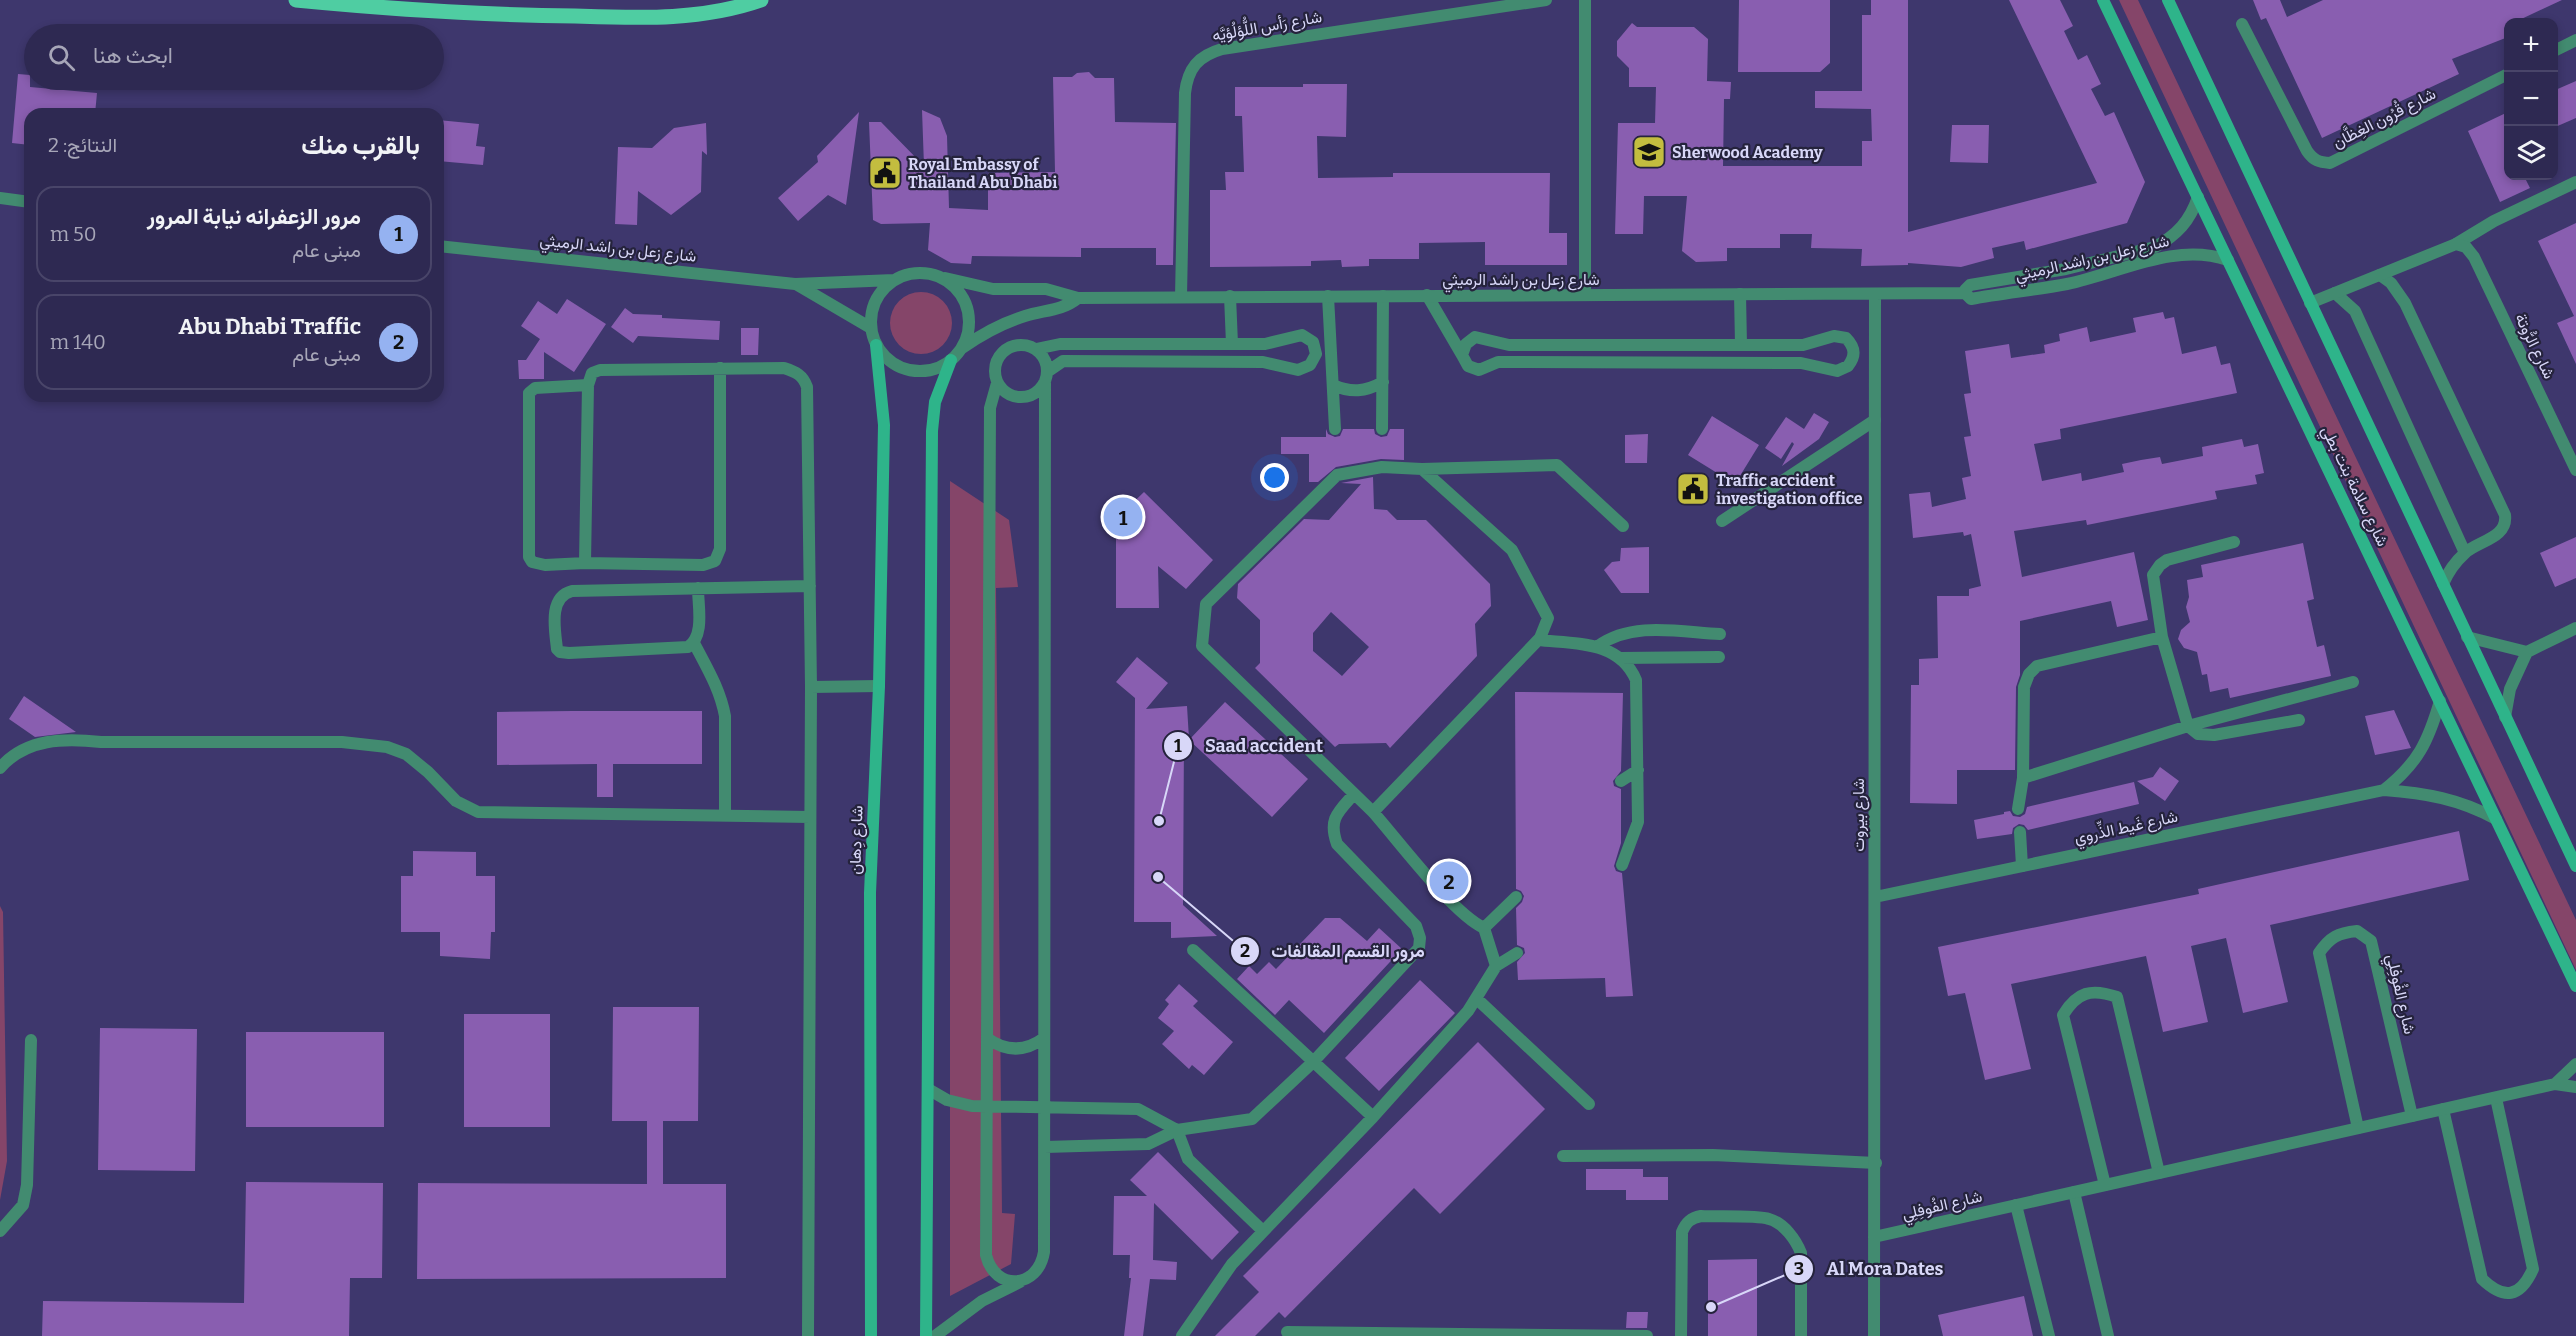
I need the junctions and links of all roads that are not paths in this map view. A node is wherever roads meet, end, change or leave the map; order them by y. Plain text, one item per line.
1 (296, 0) edge
2 (761, 0) edge
3 (1546, 0) edge
4 (1585, 0) edge
5 (2103, 0) edge
6 (2168, 0) edge
7 (2242, 24) dead end
8 (2576, 40) edge
9 (2558, 49) edge
10 (2504, 76) edge
11 (2576, 182) edge
12 (2198, 197) junction
13 (0, 198) edge
14 (24, 201) edge
15 (2456, 244) junction
16 (444, 247) edge
17 (2229, 260) junction
18 (2380, 275) junction
19 (945, 278) junction
20 (894, 280) junction
21 (795, 284) junction
22 (1965, 293) junction
23 (2335, 293) junction
24 (1740, 294) junction
25 (1875, 294) junction
26 (1585, 295) junction
27 (1230, 296) junction
28 (1328, 296) junction
29 (1383, 296) junction
30 (1427, 296) junction
31 (1181, 297) junction
32 (1078, 298) junction
33 (2310, 303) junction
34 (871, 328) junction
35 (1232, 344) junction
36 (876, 345) junction
37 (1741, 345) junction
38 (962, 348) junction
39 (1036, 349) junction
40 (1462, 355) junction
41 (951, 360) junction
42 (720, 368) junction
43 (1046, 376) junction
44 (1383, 382) junction
45 (997, 383) junction
46 (588, 385) junction
47 (1333, 385) junction
48 (1875, 420) junction
49 (1335, 429) dead end
50 (1382, 429) dead end
51 (1336, 461) dead end
52 (1422, 469) junction
53 (2576, 470) edge
54 (1337, 475) junction
55 (1722, 521) dead end
56 (1623, 526) dead end
57 (2234, 542) dead end
58 (2465, 553) junction
59 (585, 563) junction
60 (2443, 584) junction
61 (810, 586) junction
62 (698, 588) junction
63 (2576, 628) edge
64 (1720, 634) dead end
65 (2162, 637) junction
66 (2467, 637) junction
67 (1538, 640) junction
68 (694, 643) junction
69 (1598, 646) junction
70 (2527, 652) junction
71 (1719, 657) dead end
72 (1620, 658) junction
73 (2353, 682) dead end
74 (879, 686) junction
75 (811, 687) junction
76 (2440, 701) junction
77 (2505, 717) junction
78 (2299, 720) dead end
79 (2188, 726) junction
80 (0, 768) edge
81 (1638, 770) junction
82 (2023, 778) junction
83 (1621, 781) dead end
84 (2384, 790) junction
85 (1354, 794) junction
86 (2018, 809) dead end
87 (1373, 812) junction
88 (725, 816) junction
89 (810, 817) junction
90 (2496, 819) junction
91 (2020, 832) dead end
92 (1622, 865) dead end
93 (2022, 866) junction
94 (2576, 866) edge
95 (1516, 897) dead end
96 (1875, 897) junction
97 (1484, 928) junction
98 (1193, 950) dead end
99 (1517, 953) dead end
100 (1496, 966) junction
101 (2576, 986) edge
102 (1477, 999) junction
103 (987, 1038) junction
104 (1044, 1038) junction
105 (31, 1040) dead end
106 (1313, 1062) junction
107 (2576, 1064) edge
108 (2555, 1084) junction
109 (2576, 1087) edge
110 (928, 1089) junction
111 (2496, 1098) junction
112 (1589, 1104) dead end
113 (986, 1107) junction
114 (1045, 1108) junction
115 (2443, 1109) junction
116 (2412, 1116) junction
117 (1373, 1117) junction
118 (2358, 1128) junction
119 (1176, 1130) junction
120 (1044, 1147) junction
121 (1563, 1156) dead end
122 (1876, 1163) junction
123 (2159, 1173) junction
124 (2105, 1185) junction
125 (2074, 1192) junction
126 (2016, 1205) junction
127 (0, 1231) edge
128 (1263, 1231) junction
129 (1874, 1237) junction
130 (1024, 1280) junction
131 (1287, 1332) dead end
132 (808, 1336) edge
133 (871, 1336) edge
134 (926, 1336) edge
135 (935, 1336) edge
136 (1182, 1336) edge
137 (1647, 1336) edge
138 (1681, 1336) edge
139 (1800, 1336) edge
140 (1874, 1336) edge
141 (2049, 1336) edge
142 (2108, 1336) edge

1 - 2 main road
3 - 31 street, شارع رَأس اللُّؤلُؤيَّه
4 - 26 street
5 - 12 main road, شارع سلامة بنت بطي
6 - 33 main road
7 - 10 street, شارع قُرُون الغِظَّان
8 - 9 street
11 - 15 street
12 - 17 main road, شارع سلامة بنت بطي
12 - 22 street, شارع زعل بن راشد الرميثي
13 - 14 street
15 - 18 street
15 - 53 street, شارع الرُّوتة
16 - 21 street, شارع زعل بن راشد الرميثي
17 - 22 street, شارع زعل بن راشد الرميثي
17 - 76 main road, شارع سلامة بنت بطي
18 - 23 street
18 - 58 street
19 - 20 street
19 - 32 street, شارع زعل بن راشد الرميثي
19 - 38 street
20 - 21 street, شارع زعل بن راشد الرميثي
20 - 34 street
21 - 34 street, شارع زعل بن راشد الرميثي
22 - 25 street, شارع زعل بن راشد الرميثي
23 - 33 street
23 - 58 street
24 - 25 street, شارع زعل بن راشد الرميثي
24 - 26 street, شارع زعل بن راشد الرميثي
24 - 37 street
25 - 48 street, شارع بيروت
26 - 30 street, شارع زعل بن راشد الرميثي
27 - 28 street, شارع زعل بن راشد الرميثي
27 - 31 street, شارع زعل بن راشد الرميثي
27 - 35 street
28 - 29 street, شارع زعل بن راشد الرميثي
28 - 47 street
29 - 30 street, شارع زعل بن راشد الرميثي
29 - 44 street
30 - 40 street
31 - 32 street, شارع زعل بن راشد الرميثي
32 - 38 street, شارع زعل بن راشد الرميثي
33 - 60 main road
34 - 36 street
35 - 39 street
35 - 43 street
36 - 41 street
36 - 74 main road, شارع دِهان
37 - 40 street
37 - 40 street
38 - 41 street
39 - 43 street
39 - 45 street
41 - 110 main road
42 - 46 street
42 - 59 street
42 - 61 street
43 - 45 street
43 - 104 street
44 - 47 street
44 - 50 street
45 - 103 street
46 - 59 street
46 - 59 street
47 - 49 street
48 - 55 street
48 - 96 street, شارع بيروت
51 - 54 street
52 - 54 street
52 - 56 street
52 - 67 street
54 - 85 street
57 - 65 street
58 - 60 street
60 - 66 main road
61 - 62 street
61 - 75 street
62 - 68 street
62 - 68 street
63 - 70 street
64 - 69 street
65 - 79 street
65 - 82 street
66 - 70 street
66 - 77 main road
67 - 69 street
67 - 87 street
68 - 88 street
69 - 72 street
70 - 77 street
71 - 72 street
72 - 81 street
73 - 79 street
74 - 75 street
74 - 133 main road, شارع دِهان
75 - 89 street
76 - 84 street
76 - 90 main road, شارع سلامة بنت بطي
77 - 94 main road
78 - 79 street
79 - 82 street
80 - 88 street
81 - 83 street
81 - 92 street
82 - 86 street
84 - 90 street, شارع غَيط الذِّروي
84 - 93 street, شارع غَيط الذِّروي
85 - 87 street
85 - 106 street
87 - 97 street
88 - 89 street
89 - 132 street
90 - 101 main road, شارع سلامة بنت بطي
91 - 93 street
93 - 96 street, شارع غَيط الذِّروي
95 - 97 street
96 - 122 street, شارع بيروت
97 - 100 street
98 - 106 street
99 - 100 street
100 - 102 street
102 - 112 street
102 - 117 street
103 - 104 street
103 - 113 street
104 - 114 street
105 - 127 street
106 - 117 street
106 - 119 street
107 - 108 street
108 - 109 street, شارع الفُوفِلِي
108 - 111 street, شارع الفُوفِلِي
110 - 113 street
110 - 134 main road
111 - 115 street, شارع الفُوفِلِي
111 - 115 street
113 - 114 street
113 - 130 street
114 - 119 street
114 - 120 street
115 - 116 street, شارع الفُوفِلِي
116 - 118 street, شارع الفُوفِلِي
116 - 118 street, شارع الفُوفِلِي
117 - 128 street
118 - 123 street, شارع الفُوفِلِي
119 - 120 street
119 - 128 street
120 - 130 street
121 - 122 street
122 - 129 street, شارع بيروت
123 - 124 street, شارع الفُوفِلِي
123 - 124 street
124 - 125 street, شارع الفُوفِلِي
125 - 126 street, شارع الفُوفِلِي
125 - 142 street
126 - 129 street, شارع الفُوفِلِي
126 - 141 street
128 - 136 street
129 - 140 street, شارع بيروت
130 - 135 street
131 - 137 street
138 - 139 street

